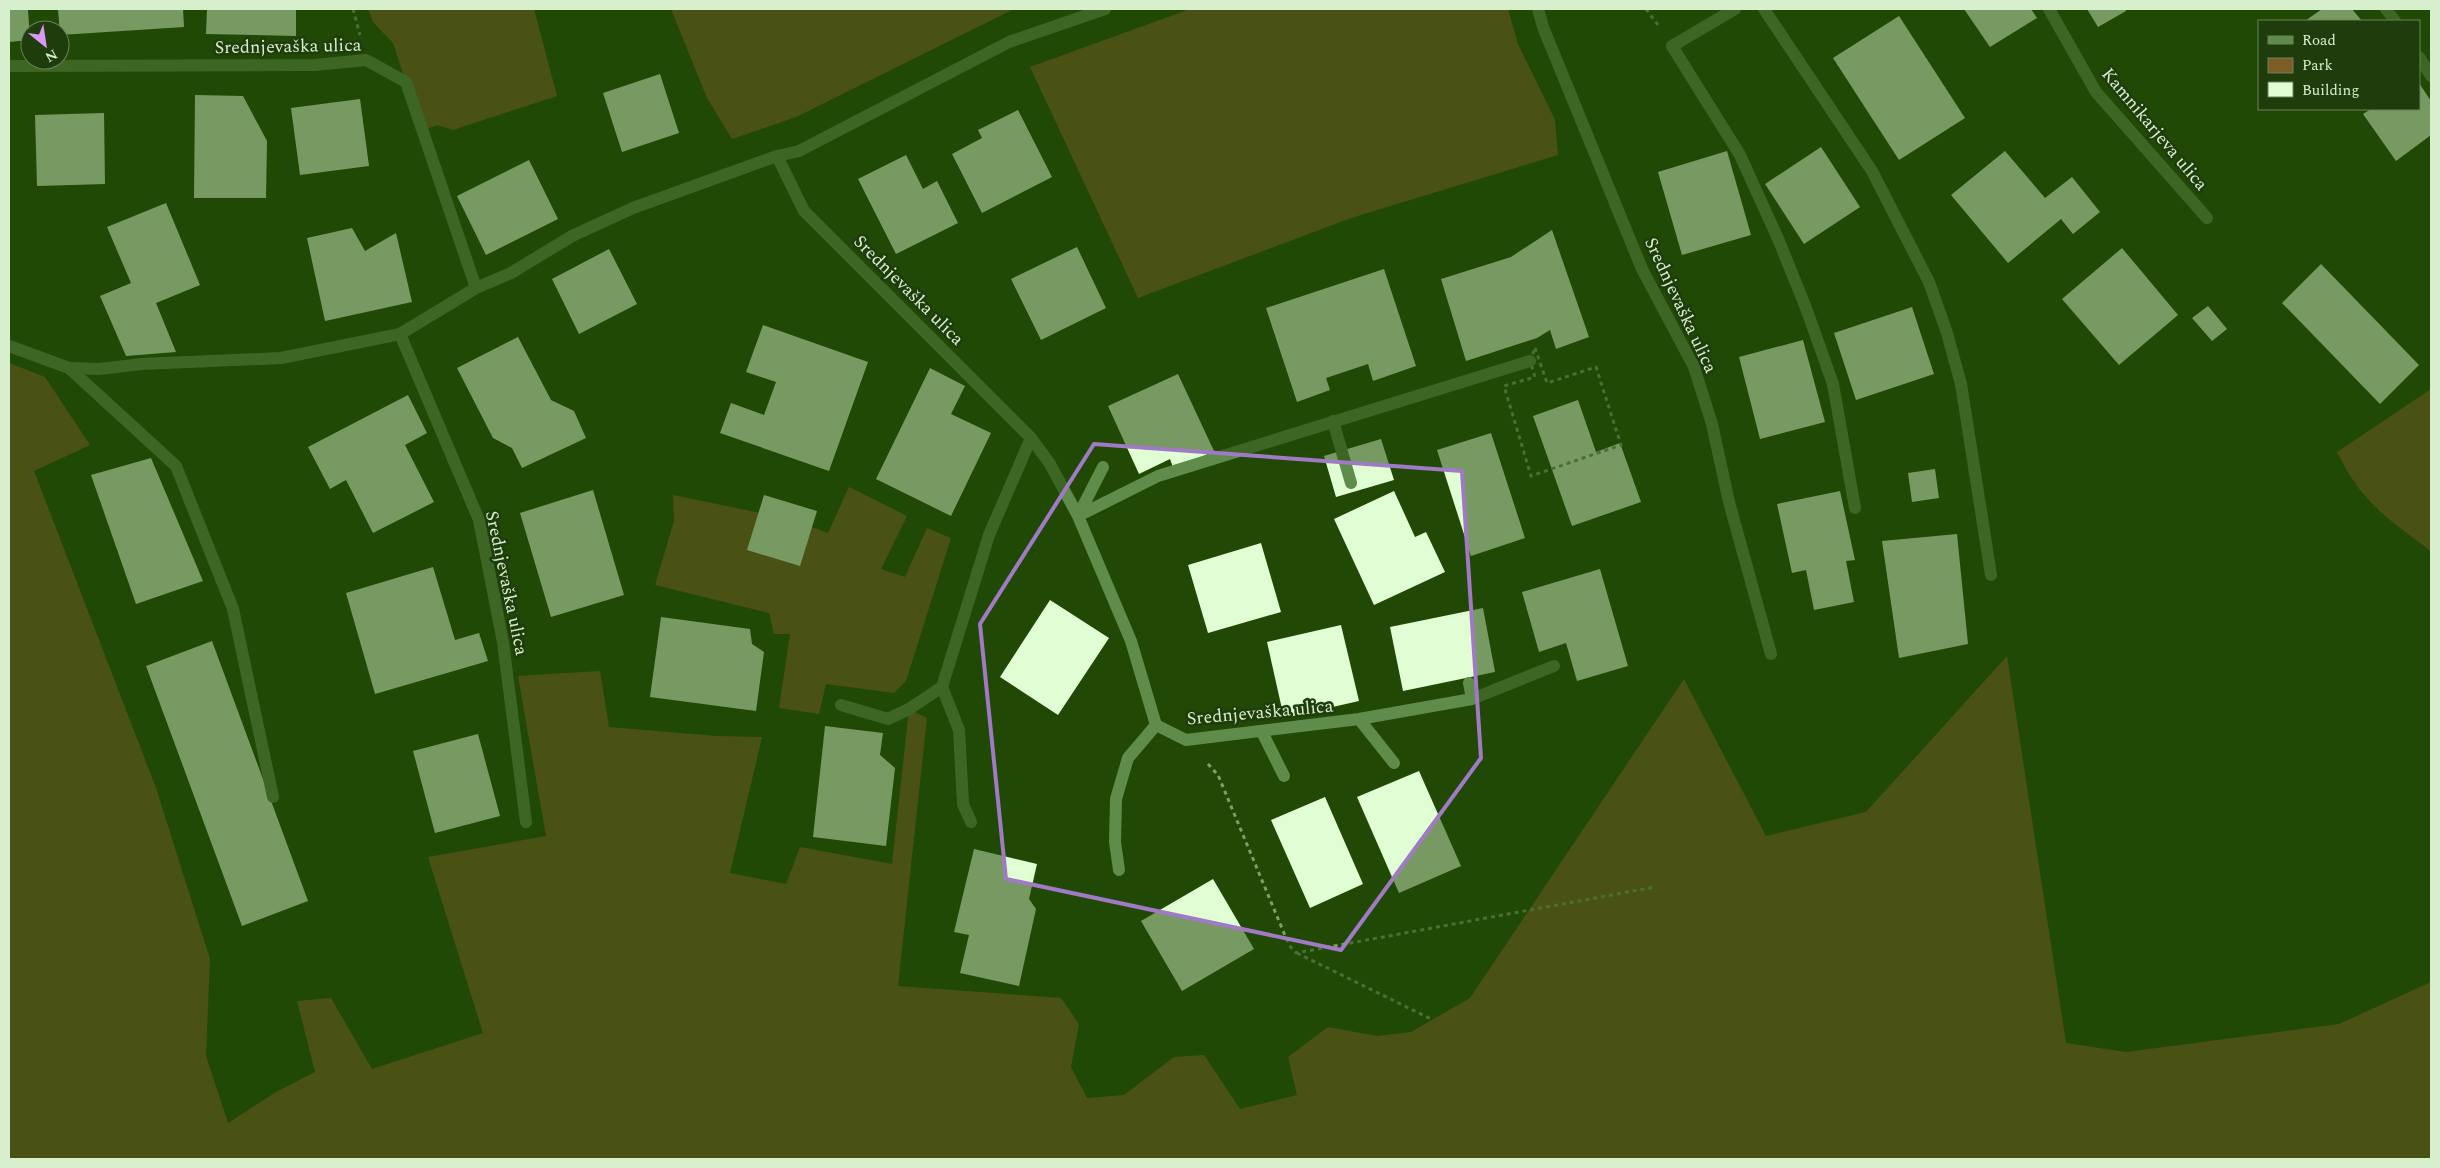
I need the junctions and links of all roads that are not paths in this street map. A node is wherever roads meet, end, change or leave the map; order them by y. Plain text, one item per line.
1 (1105, 9) edge
2 (1538, 9) edge
3 (1735, 9) edge
4 (1764, 9) edge
5 (2049, 9) edge
6 (2386, 9) edge
7 (2394, 20) edge
8 (2420, 59) edge
9 (9, 66) edge
10 (2431, 76) edge
11 (777, 156) junction
12 (2207, 218) dead end
13 (476, 288) junction
14 (400, 334) junction
15 (9, 346) edge
16 (1530, 360) road end
17 (69, 368) junction
18 (1333, 421) junction
19 (1031, 438) junction
20 (1103, 467) dead end
21 (1351, 483) dead end
22 (1855, 508) dead end
23 (1078, 516) junction
24 (1991, 575) dead end
25 (1772, 654) dead end
26 (1554, 666) dead end
27 (1469, 683) dead end
28 (942, 687) junction
29 (1472, 699) junction
30 (841, 705) dead end
31 (1359, 719) junction
32 (1156, 725) junction
33 (1262, 732) junction
34 (1394, 763) dead end
35 (1284, 776) dead end
36 (273, 797) dead end
37 (526, 822) dead end
38 (971, 822) dead end
39 (1119, 870) dead end

1 - 11 street
2 - 25 street, Srednjevaška ulica
3 - 22 street
4 - 24 street
5 - 12 street, Kamnikarjeva ulica
6 - 7 street
8 - 10 street
9 - 13 street, Srednjevaška ulica
11 - 13 street
11 - 19 street, Srednjevaška ulica
13 - 14 street
14 - 17 street
14 - 37 street, Srednjevaška ulica
15 - 17 street
16 - 18 street
17 - 36 street
18 - 21 street
18 - 23 street
19 - 23 street, Srednjevaška ulica
19 - 28 street
20 - 23 street
23 - 32 street, Srednjevaška ulica
26 - 29 street, Srednjevaška ulica
27 - 29 street
28 - 30 street
28 - 38 street
29 - 31 street, Srednjevaška ulica
31 - 33 street, Srednjevaška ulica
31 - 34 street
32 - 33 street, Srednjevaška ulica
32 - 39 street
33 - 35 street

